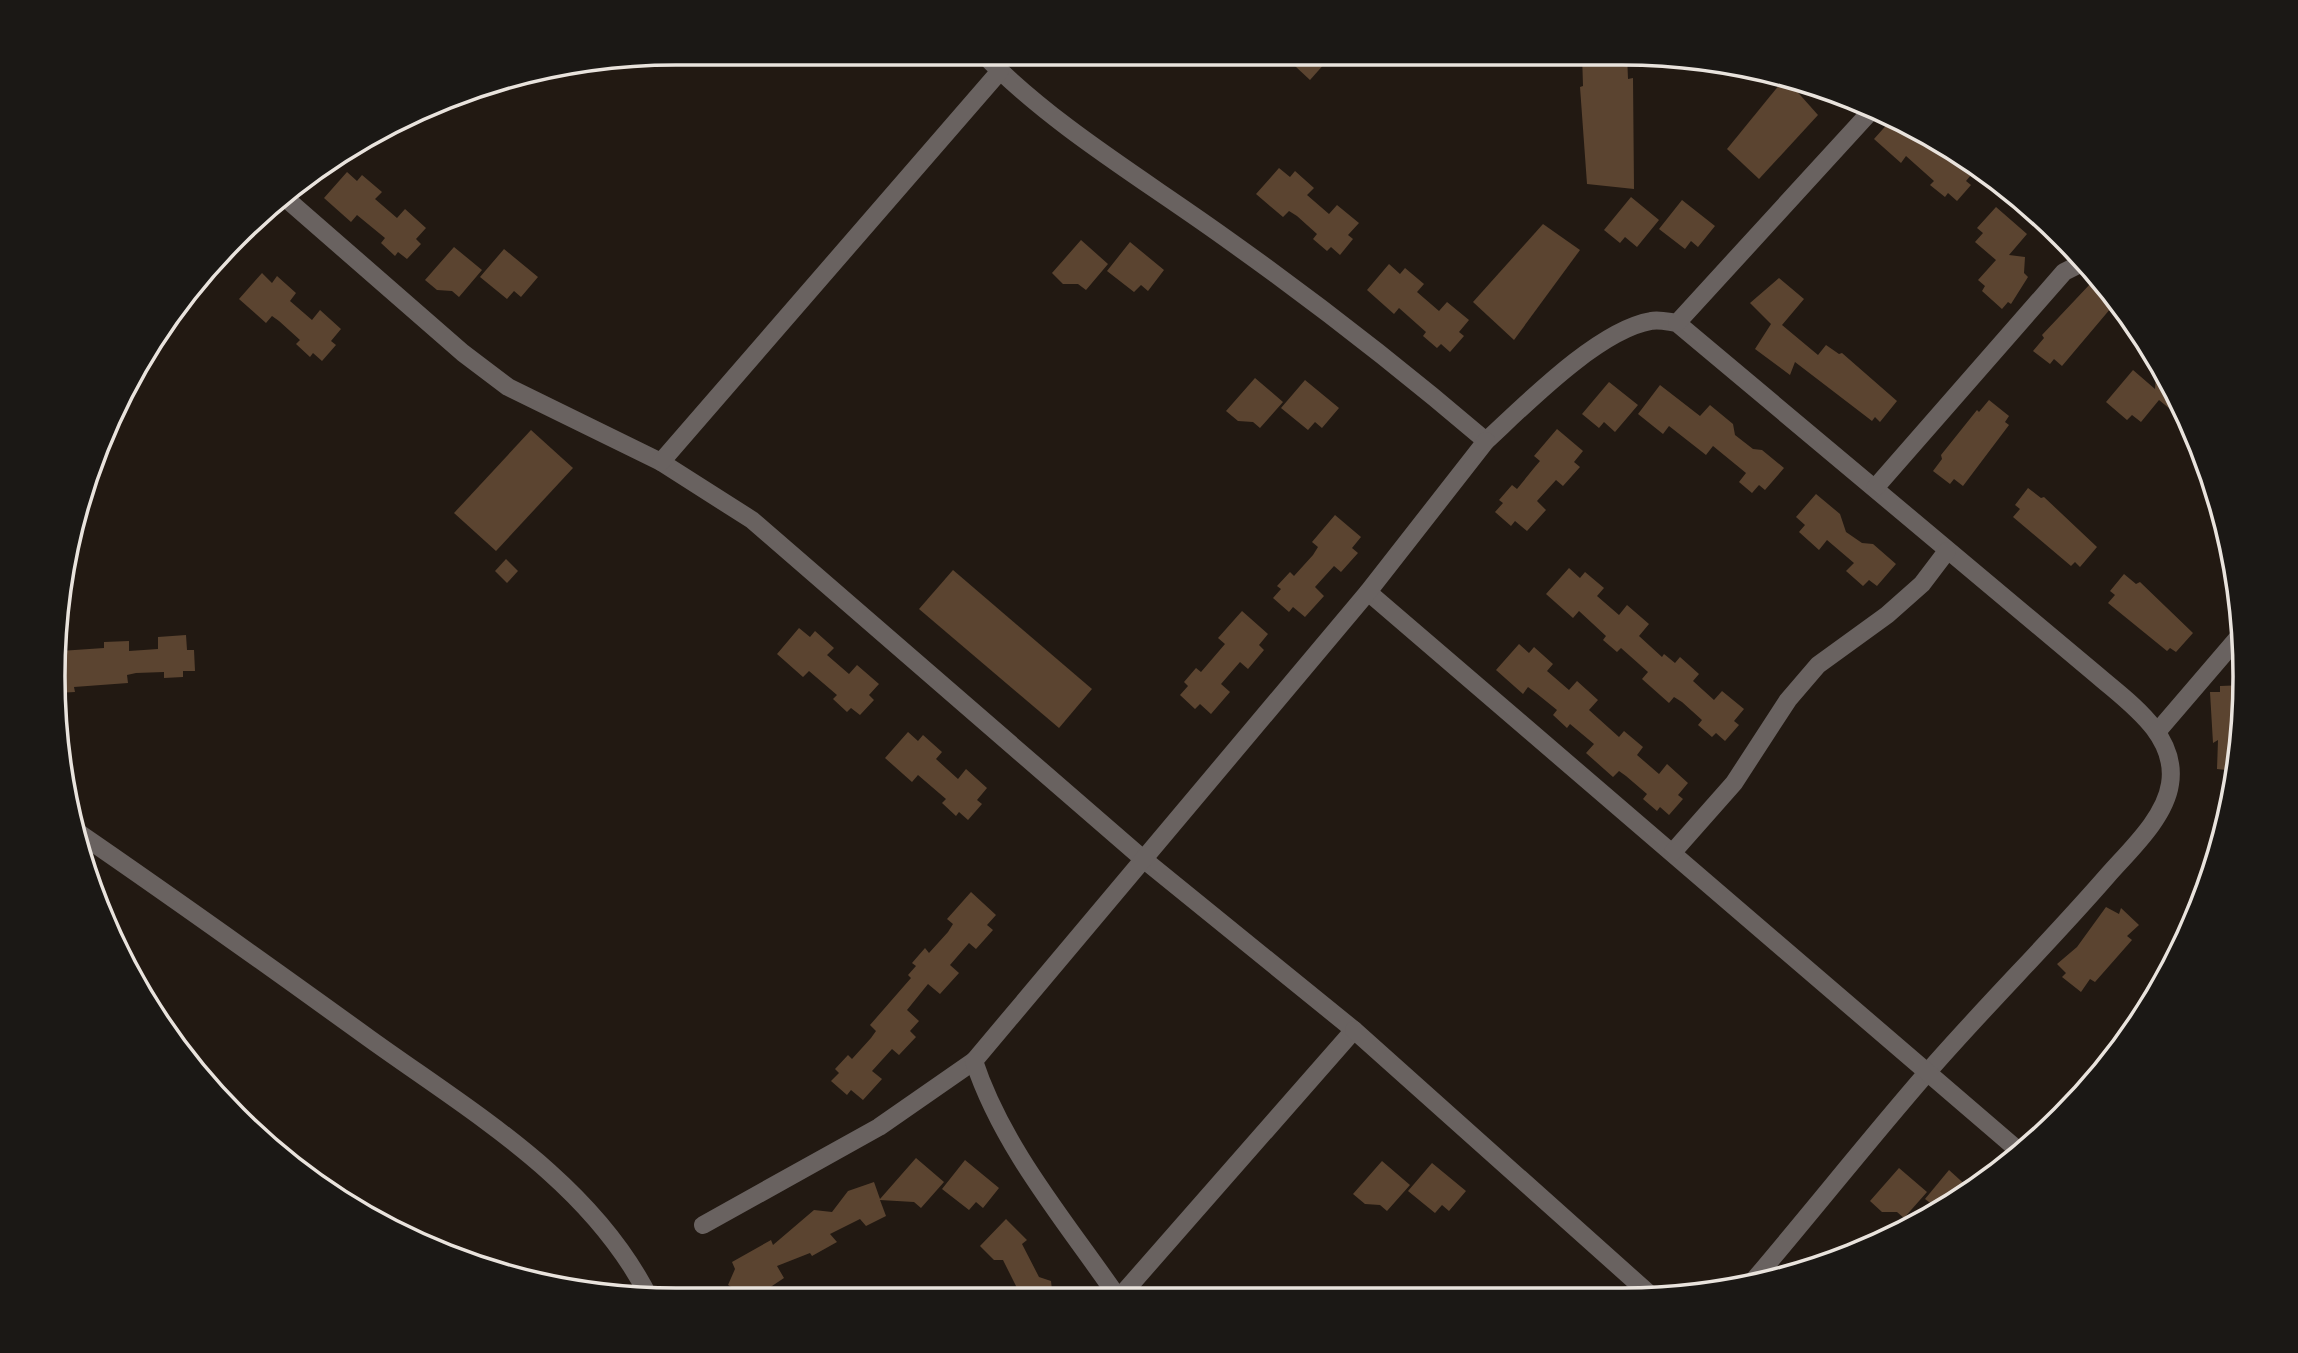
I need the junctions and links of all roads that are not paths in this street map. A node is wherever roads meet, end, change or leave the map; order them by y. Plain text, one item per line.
1 (994, 65) edge
2 (1000, 71) junction
3 (1867, 116) edge
4 (290, 202) edge
5 (2075, 267) edge
6 (1677, 323) junction
7 (1486, 441) junction
8 (661, 462) junction
9 (1875, 488) junction
10 (1947, 551) junction
11 (1368, 592) junction
12 (2232, 644) edge
13 (2157, 732) junction
14 (87, 839) edge
15 (1673, 852) junction
16 (1142, 858) junction
17 (1354, 1030) junction
18 (974, 1061) junction
19 (1926, 1073) junction
20 (2014, 1146) edge
21 (703, 1224) dead end
22 (1761, 1271) edge
23 (643, 1287) edge
24 (1642, 1287) edge
25 (1111, 1288) edge
26 (1128, 1288) edge

1 - 2 street
2 - 7 street
2 - 8 street
3 - 6 street
4 - 8 street
5 - 9 street
6 - 7 street
6 - 9 street
7 - 11 street
8 - 16 street
9 - 10 street
10 - 13 street
10 - 15 street
11 - 15 street
11 - 16 street
12 - 13 street
13 - 19 street
14 - 23 street
15 - 19 street
16 - 17 street
16 - 18 street
17 - 24 street
17 - 26 street
18 - 21 street
18 - 25 street
19 - 20 street
19 - 22 street

